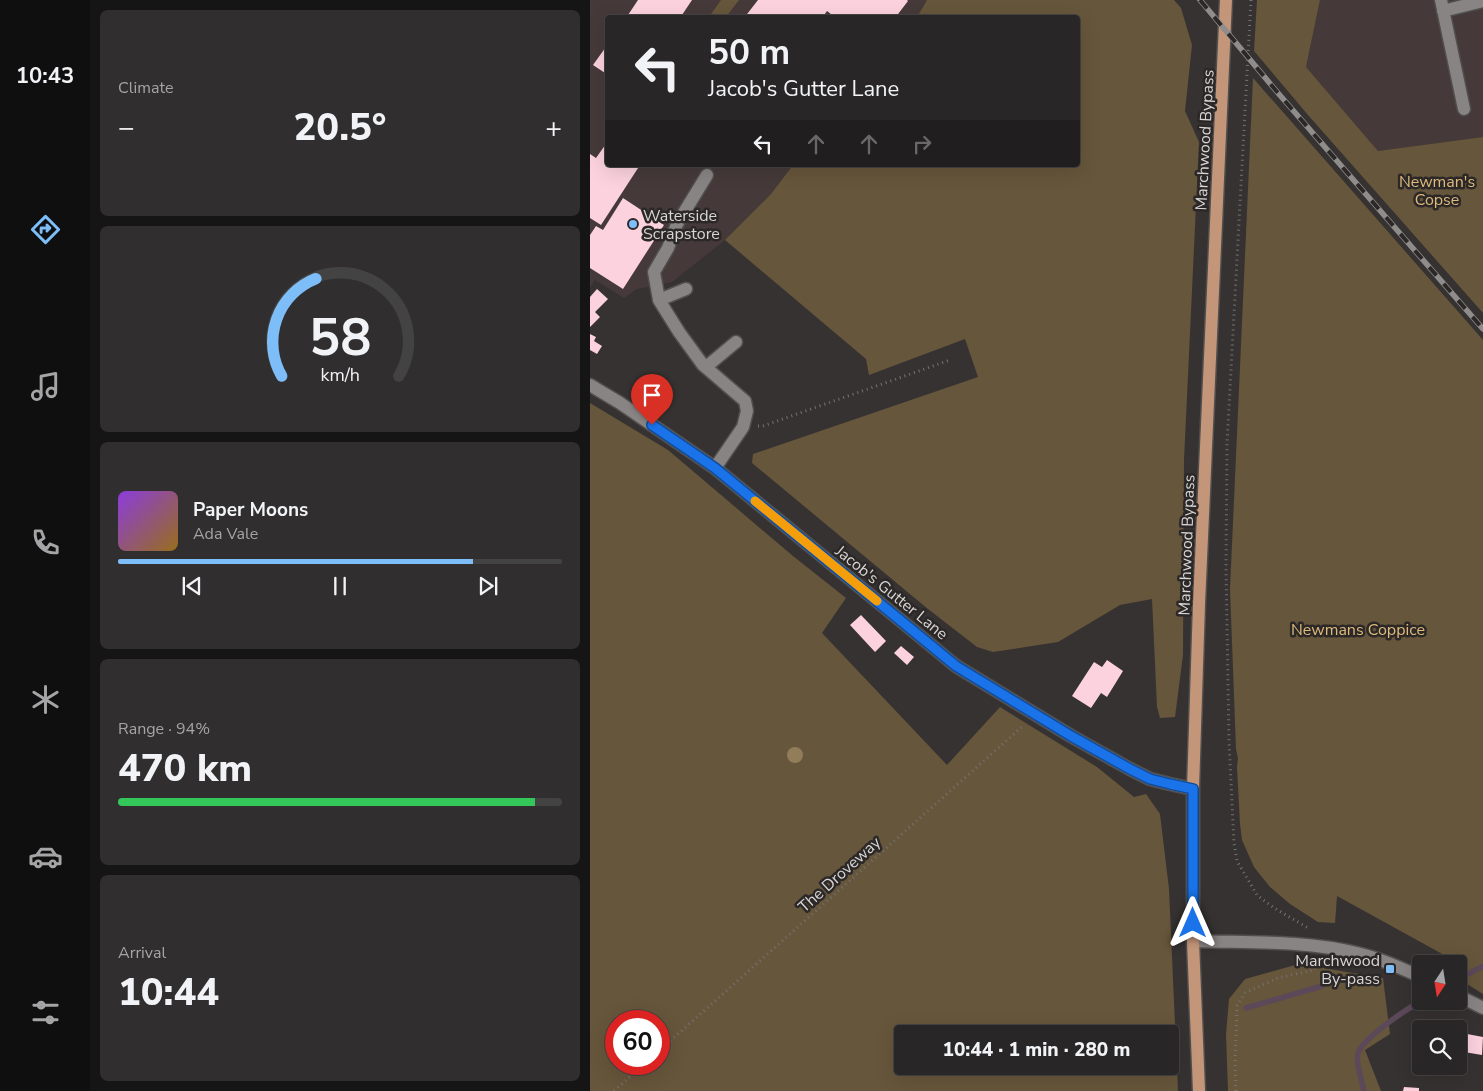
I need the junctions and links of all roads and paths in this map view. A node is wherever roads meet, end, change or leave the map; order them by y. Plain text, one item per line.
1 (1226, 0) edge
2 (1251, 0) edge
3 (1483, 1) edge
4 (1442, 6) edge
5 (1464, 109) dead end
6 (707, 175) dead end
7 (686, 289) dead end
8 (660, 300) junction
9 (736, 342) dead end
10 (950, 360) dead end
11 (706, 367) junction
12 (590, 385) edge
13 (743, 427) junction
14 (715, 468) junction
15 (1036, 715) junction
16 (1193, 789) junction
17 (1193, 941) junction
18 (1329, 947) junction
19 (1412, 973) edge
20 (1468, 1000) edge
21 (1483, 1008) edge
22 (670, 1041) edge
23 (632, 1075) edge
24 (614, 1091) edge
25 (1199, 1091) edge
26 (1236, 1091) edge

1 - 16 main road, Marchwood Bypass
2 - 18 path
3 - 4 street
4 - 5 street
6 - 8 street
7 - 8 street
8 - 11 street
9 - 11 street
10 - 13 path
11 - 13 street
12 - 14 street, Jacob's Gutter Lane
13 - 14 street
14 - 15 street, Jacob's Gutter Lane
15 - 16 street, Jacob's Gutter Lane
15 - 22 path, The Droveway
16 - 17 main road, Marchwood Bypass
17 - 18 street
17 - 25 main road, Marchwood Bypass
18 - 19 street
18 - 26 path
20 - 21 street
23 - 24 path

